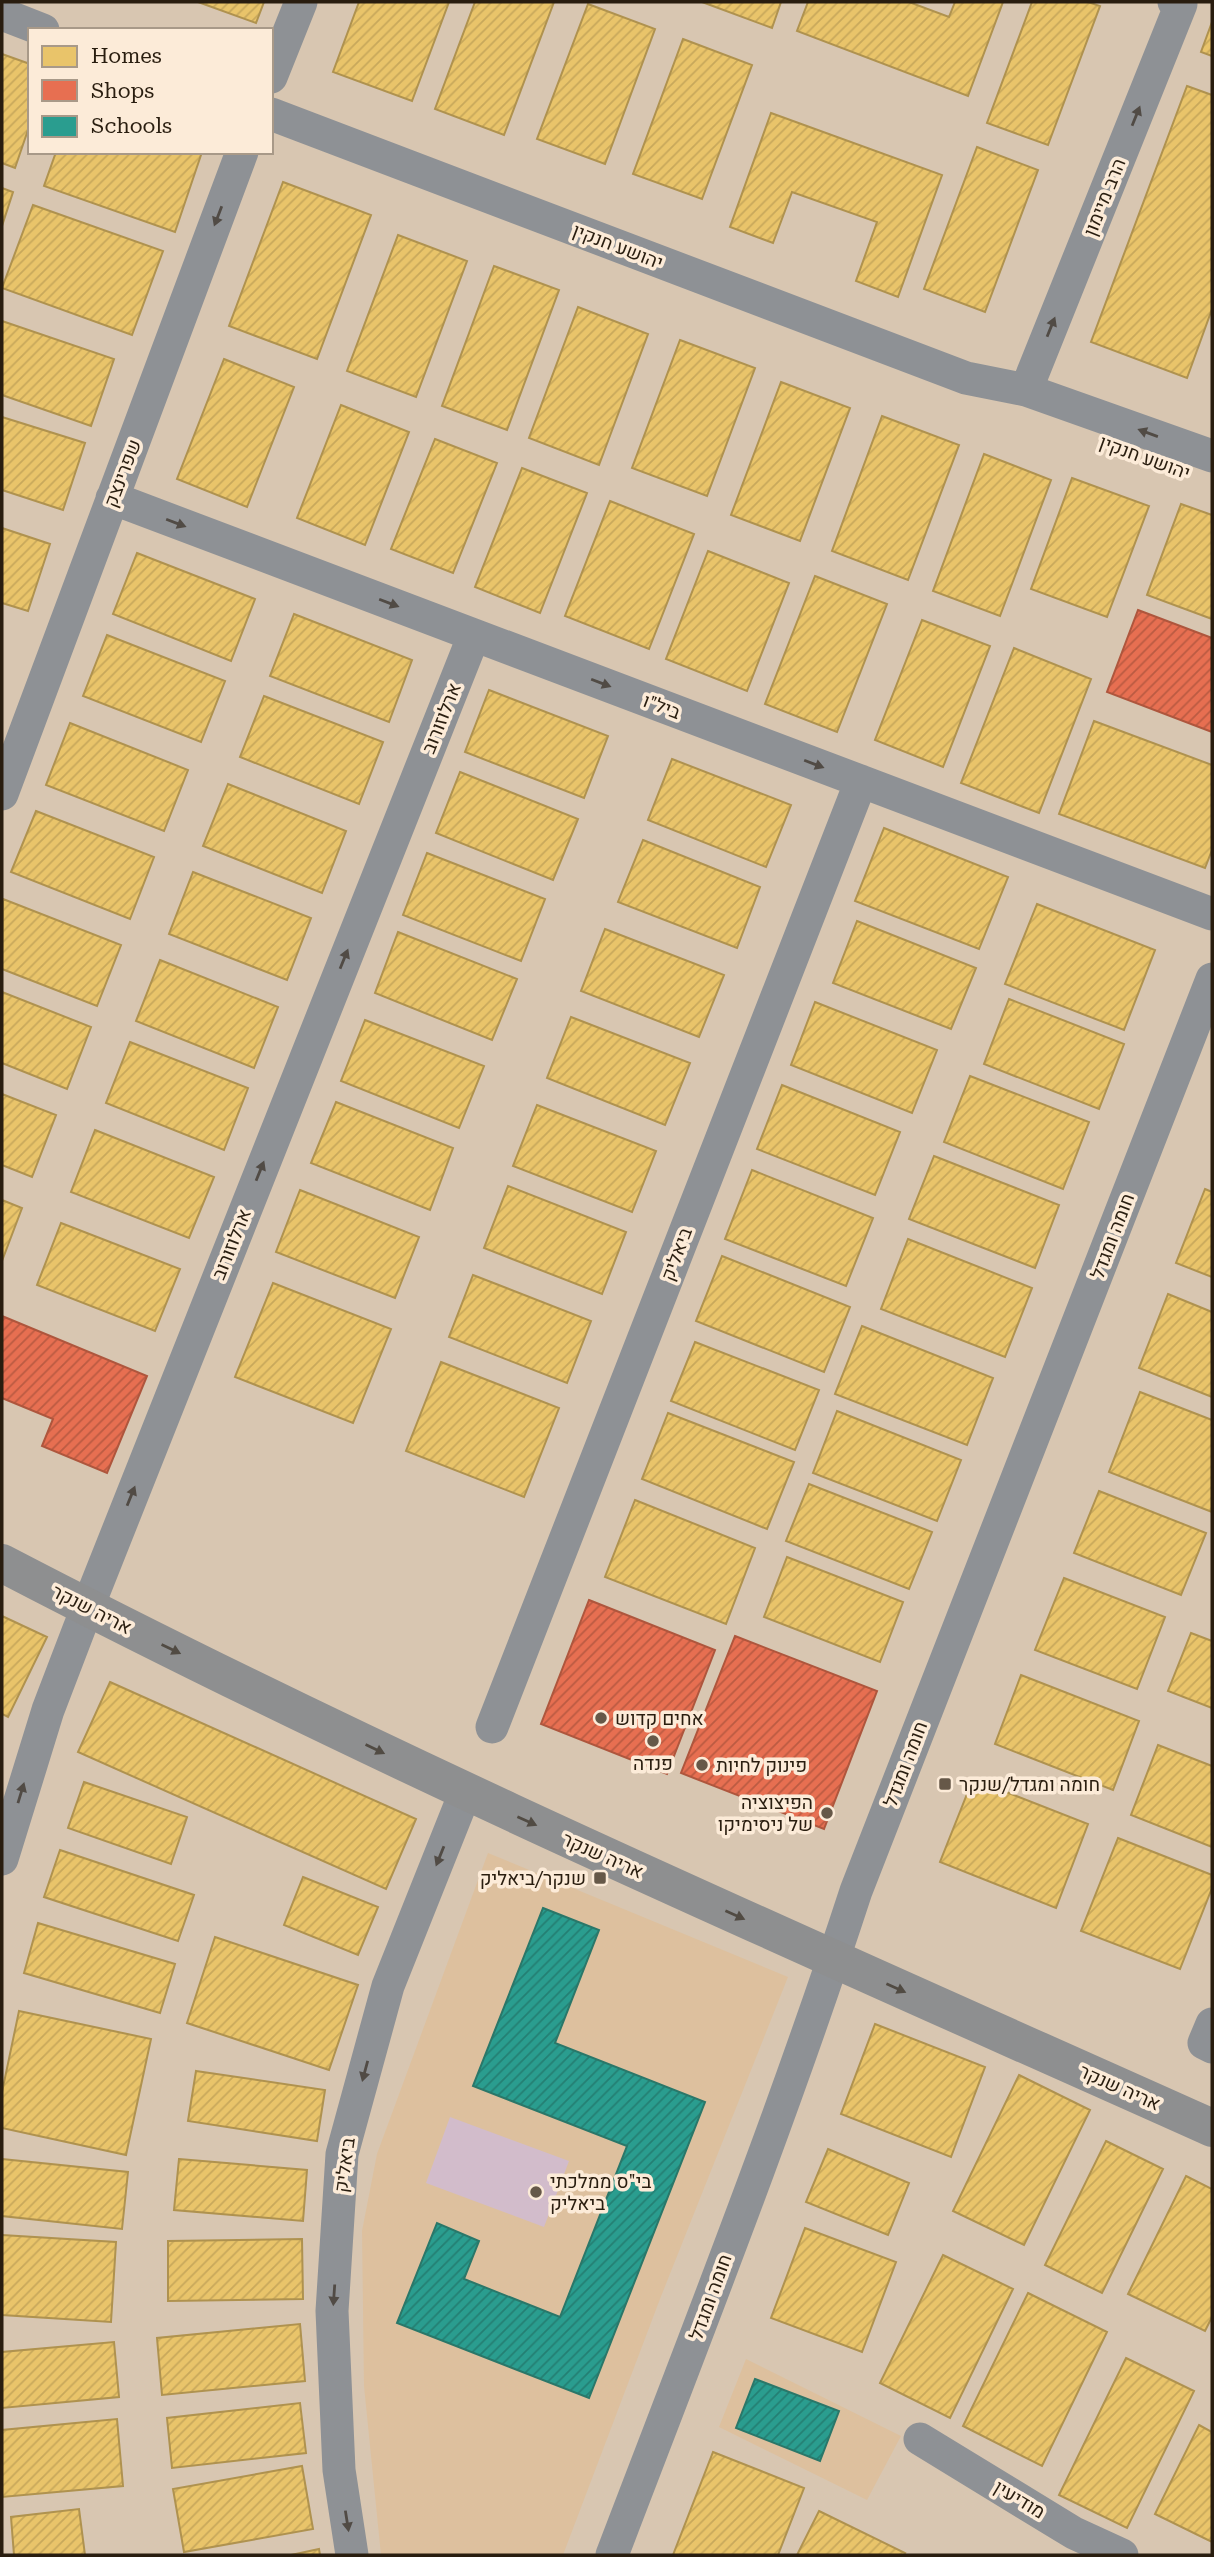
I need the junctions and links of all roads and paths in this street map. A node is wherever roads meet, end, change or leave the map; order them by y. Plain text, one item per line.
1 (301, 2) edge
2 (1178, 3) edge
3 (2, 15) edge
4 (38, 28) edge
5 (273, 72) edge
6 (273, 115) edge
7 (241, 154) edge
8 (966, 378) junction
9 (1026, 390) junction
10 (1212, 456) edge
11 (1212, 481) edge
12 (112, 498) junction
13 (474, 635) junction
14 (860, 781) junction
15 (2, 794) edge
16 (1212, 914) edge
17 (1212, 979) edge
18 (2, 1563) edge
19 (87, 1608) junction
20 (492, 1727) dead end
21 (465, 1793) junction
22 (2, 1858) edge
23 (833, 1960) junction
24 (1212, 2128) edge
25 (920, 2439) dead end
26 (1069, 2544) edge
27 (352, 2555) edge
28 (612, 2555) edge
29 (1122, 2555) edge

1 - 5 street
9 -> 2 street, הרב מיימון
3 - 4 street
6 - 8 street, יהושע חנקין
7 -> 12 street, שפרינצק
8 - 9 street, יהושע חנקין
8 - 11 street, יהושע חנקין
10 -> 9 street, יהושע חנקין
12 -> 13 street, ביל"ו
12 - 15 street, שפרינצק
13 -> 14 street, ביל"ו
19 -> 13 street, ארלוזורוב
14 - 16 street, ביל"ו
14 - 20 street, ביאליק
17 - 23 street, חומה ומגדל
18 - 19 street, אריה שנקר
19 -> 21 street, אריה שנקר
22 -> 19 street, ארלוזורוב
21 -> 23 street, אריה שנקר
21 -> 27 street, ביאליק
23 -> 24 street, אריה שנקר
23 - 28 street, חומה ומגדל
25 - 26 street, מודיעין
26 - 29 street, מודיעין

